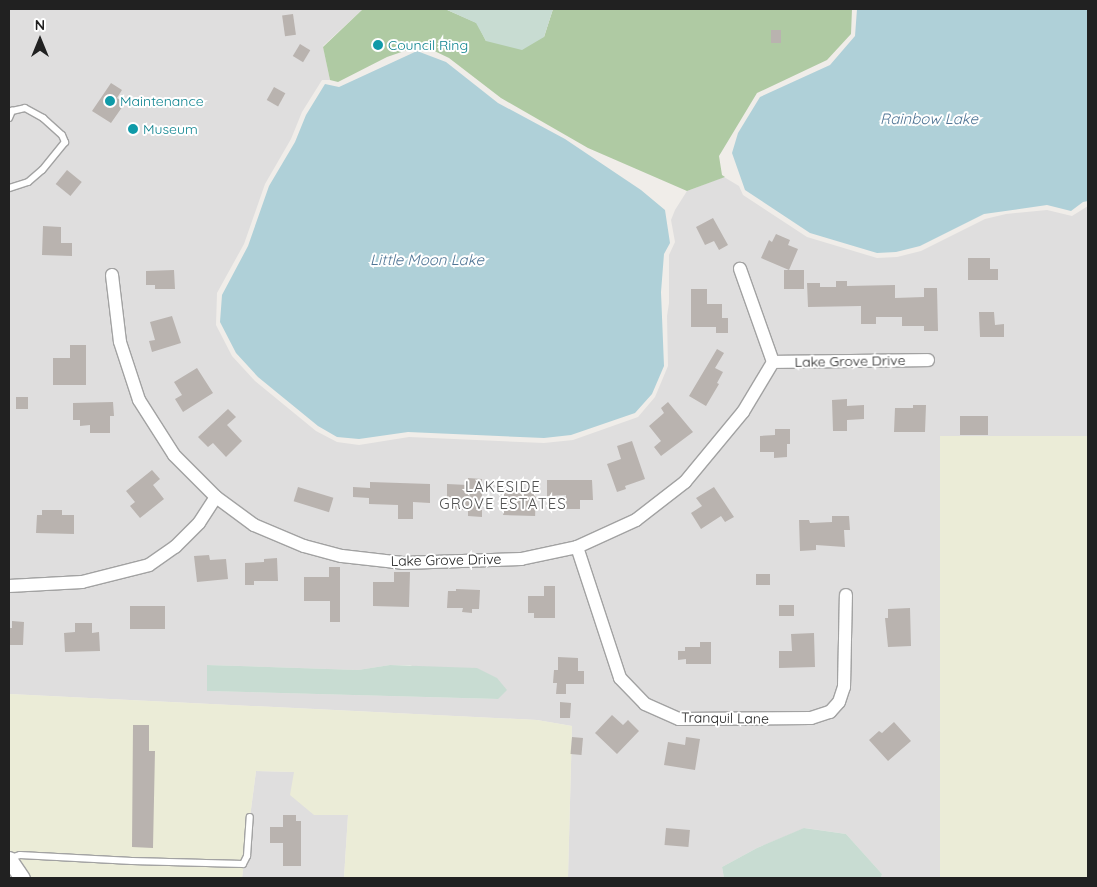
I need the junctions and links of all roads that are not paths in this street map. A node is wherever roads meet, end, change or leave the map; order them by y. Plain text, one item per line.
1 (9, 118) edge
2 (9, 188) edge
3 (740, 269) dead end
4 (112, 275) dead end
5 (928, 360) dead end
6 (773, 362) junction
7 (216, 497) junction
8 (577, 547) junction
9 (9, 586) edge
10 (846, 595) dead end
11 (250, 817) dead end
12 (9, 859) edge
13 (22, 878) edge

1 - 2 lane
3 - 6 street
4 - 7 street, Lake Grove Drive
5 - 6 street, Lake Grove Drive
6 - 8 street, Lake Grove Drive
7 - 8 street, Lake Grove Drive
7 - 9 street
8 - 10 street, Tranquil Lane
11 - 12 lane
12 - 13 street

